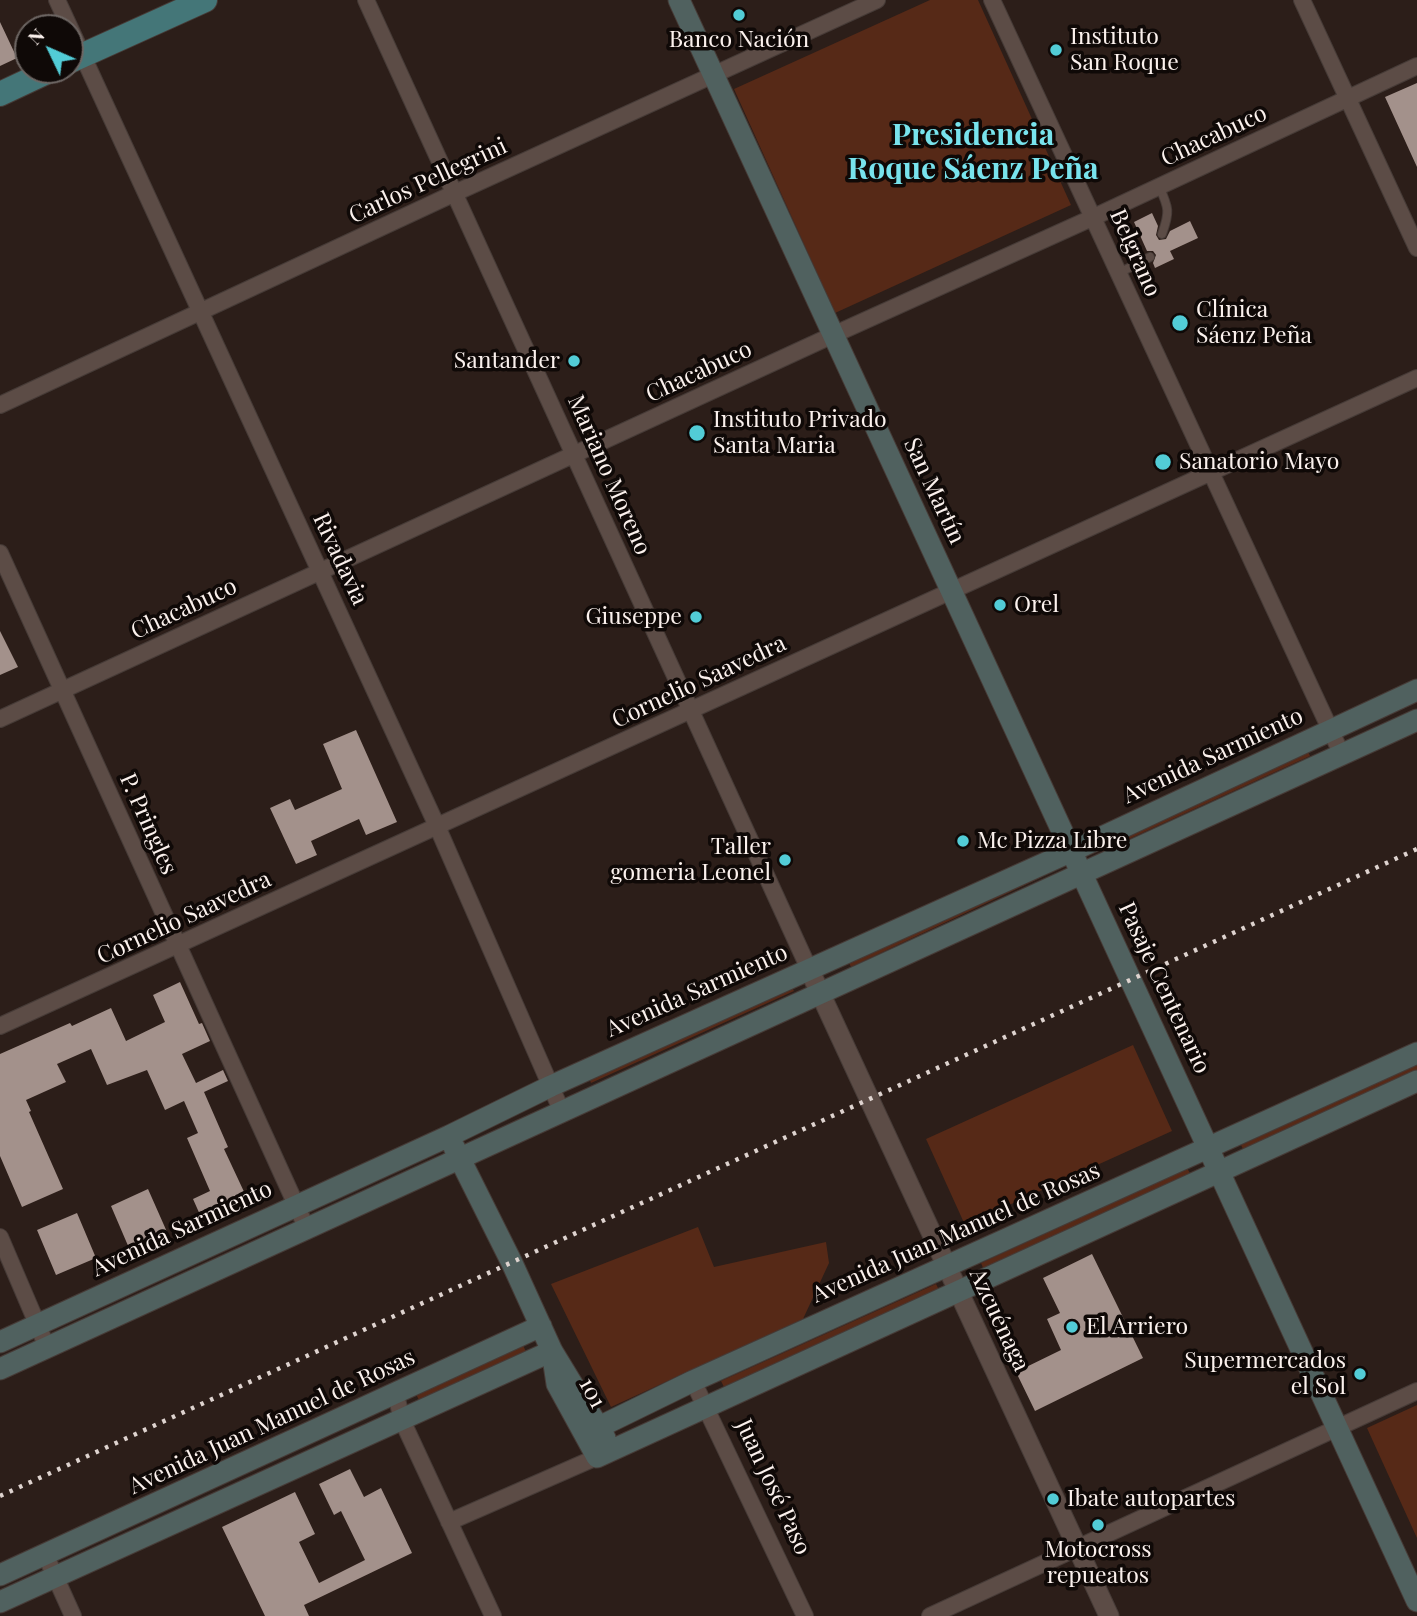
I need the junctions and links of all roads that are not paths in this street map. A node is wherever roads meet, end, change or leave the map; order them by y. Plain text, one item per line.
1 (205, 0) edge
2 (366, 0) edge
3 (679, 0) edge
4 (877, 0) edge
5 (992, 0) edge
6 (1303, 0) edge
7 (84, 55) edge
8 (1417, 66) edge
9 (713, 74) junction
10 (84, 75) edge
11 (21, 84) edge
12 (0, 94) edge
13 (1347, 98) junction
14 (1159, 187) junction
15 (455, 193) junction
16 (1094, 217) junction
17 (1162, 234) dead end
18 (1417, 248) edge
19 (1150, 257) dead end
20 (1119, 273) junction
21 (200, 313) junction
22 (833, 335) junction
23 (1417, 378) edge
24 (0, 405) edge
25 (575, 455) junction
26 (1210, 473) junction
27 (0, 553) edge
28 (320, 570) junction
29 (951, 591) junction
30 (63, 690) junction
31 (1417, 690) edge
32 (691, 711) junction
33 (0, 719) edge
34 (1417, 720) edge
35 (1331, 729) junction
36 (1342, 755) junction
37 (436, 825) junction
38 (1072, 851) junction
39 (1082, 874) junction
40 (178, 946) junction
41 (809, 970) junction
42 (821, 993) junction
43 (0, 1026) edge
44 (1417, 1053) edge
45 (1417, 1081) edge
46 (551, 1086) junction
47 (562, 1112) junction
48 (449, 1136) junction
49 (1208, 1148) junction
50 (459, 1160) junction
51 (1219, 1171) junction
52 (298, 1204) junction
53 (307, 1229) junction
54 (0, 1237) edge
55 (947, 1266) junction
56 (958, 1291) junction
57 (38, 1324) junction
58 (541, 1326) junction
59 (0, 1342) edge
60 (47, 1347) junction
61 (552, 1351) junction
62 (0, 1369) edge
63 (693, 1381) junction
64 (1417, 1391) edge
65 (396, 1395) junction
66 (706, 1407) junction
67 (402, 1420) junction
68 (600, 1427) junction
69 (1337, 1428) junction
70 (604, 1454) junction
71 (449, 1522) junction
72 (1077, 1548) junction
73 (45, 1554) junction
74 (0, 1575) edge
75 (56, 1577) junction
76 (1417, 1601) edge
77 (0, 1602) edge
78 (74, 1616) edge
79 (493, 1616) edge
80 (804, 1616) edge
81 (930, 1616) edge
82 (1109, 1616) edge

1 - 7 main road
2 - 15 street, Mariano Moreno
3 - 9 main road, San Martín
4 - 9 street, Carlos Pellegrini
5 - 16 street, Belgrano
6 - 13 street
8 - 13 street, Chacabuco
9 - 15 street, Carlos Pellegrini
9 - 22 main road, San Martín
10 - 21 street, Rivadavia
11 - 12 main road
13 - 14 street, Chacabuco
13 - 18 street
14 - 16 street, Chacabuco
14 - 17 lane
15 - 21 street, Carlos Pellegrini
15 - 25 street, Mariano Moreno
16 - 20 street, Belgrano
16 - 22 street, Chacabuco
19 - 20 lane
20 - 26 street, Belgrano
21 - 24 street, Carlos Pellegrini
21 - 28 street, Rivadavia
22 - 25 street, Chacabuco
22 - 29 main road, San Martín
23 - 26 street, Cornelio Saavedra
25 - 28 street, Chacabuco
25 - 32 street, Mariano Moreno
26 - 29 street, Cornelio Saavedra
26 - 35 street, Belgrano
27 - 30 street, P. Pringles
28 - 30 street, Chacabuco
28 - 37 street, Rivadavia
29 - 32 street, Cornelio Saavedra
29 - 38 main road, San Martín
30 - 33 street, Chacabuco
30 - 40 street, P. Pringles
31 - 35 main road, Avenida Sarmiento
32 - 37 street, Cornelio Saavedra
32 - 41 street, Mariano Moreno
34 - 36 main road
35 - 36 street, Belgrano
35 - 38 main road, Avenida Sarmiento
36 - 39 main road
37 - 40 street, Cornelio Saavedra
37 - 46 street, Rivadavia
38 - 39 main road, Pasaje Centenario
38 - 41 main road, Avenida Sarmiento
39 - 42 main road
39 - 49 main road, Pasaje Centenario
40 - 43 street, Cornelio Saavedra
40 - 52 street, P. Pringles
41 - 42 street, Azcuénaga
41 - 46 main road, Avenida Sarmiento
42 - 47 main road
42 - 55 street, Azcuénaga
44 - 49 main road, Avenida Juan Manuel de Rosas
45 - 51 main road
46 - 47 street, Rivadavia
46 - 48 main road, Avenida Sarmiento
47 - 50 main road
48 - 50 main road
48 - 52 main road, Avenida Sarmiento
49 - 51 main road, Pasaje Centenario
49 - 55 main road, Avenida Juan Manuel de Rosas
50 - 53 main road
50 - 58 main road
51 - 56 main road
51 - 69 main road, Pasaje Centenario
52 - 53 street, P. Pringles
52 - 57 main road, Avenida Sarmiento
53 - 60 main road
54 - 57 street
55 - 56 street, Azcuénaga
55 - 63 main road, Avenida Juan Manuel de Rosas
56 - 66 main road
56 - 72 street, Azcuénaga
57 - 59 main road, Avenida Sarmiento
57 - 60 street
58 - 61 main road
58 - 65 main road, Avenida Juan Manuel de Rosas
60 - 62 main road
61 - 67 main road
61 - 68 main road
61 - 70 main road, 101
63 - 66 street, Juan José Paso
63 - 68 main road, Avenida Juan Manuel de Rosas
64 - 69 street
65 - 67 street
65 - 73 main road, Avenida Juan Manuel de Rosas
66 - 70 main road
66 - 80 street, Juan José Paso
67 - 71 street
67 - 75 main road
68 - 70 main road
69 - 72 street
69 - 76 main road, Pasaje Centenario
70 - 71 street
71 - 79 street
72 - 81 street
72 - 82 street, Azcuénaga
73 - 74 main road, Avenida Juan Manuel de Rosas
73 - 75 street
75 - 77 main road
75 - 78 street

